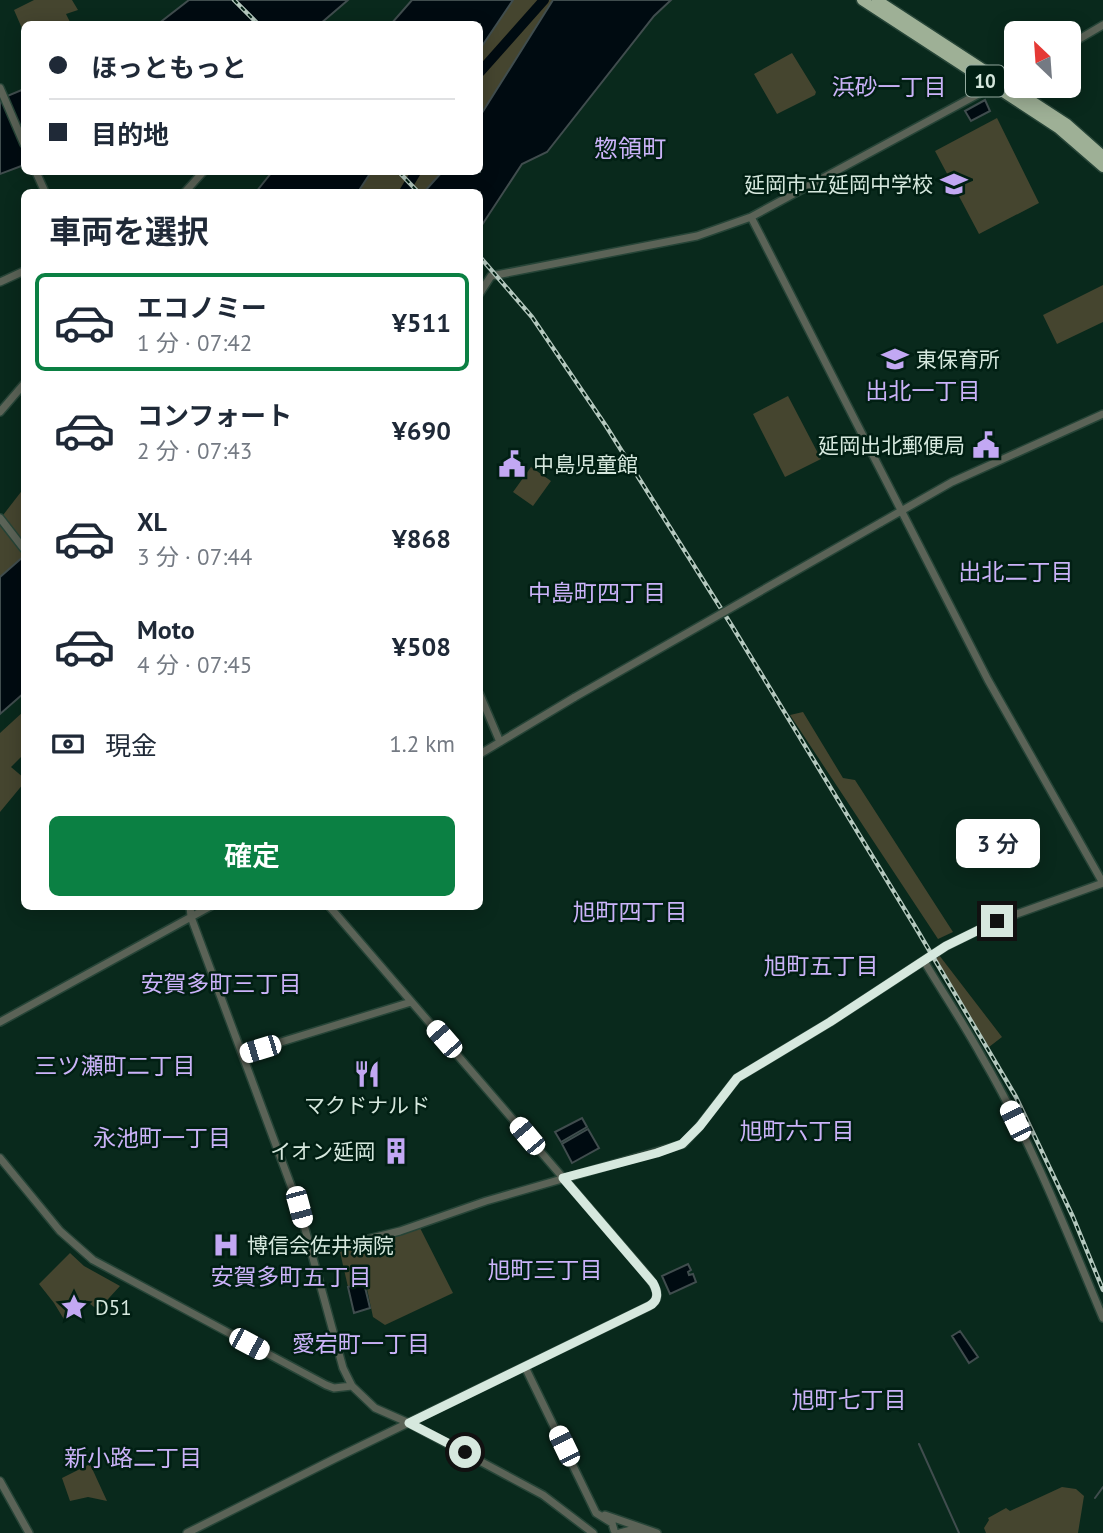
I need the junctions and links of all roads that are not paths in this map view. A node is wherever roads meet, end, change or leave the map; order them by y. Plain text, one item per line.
1 (862, 0) edge
2 (877, 0) edge
3 (1103, 25) edge
4 (1082, 37) edge
5 (1004, 79) edge
6 (996, 83) junction
7 (0, 88) edge
8 (21, 137) edge
9 (1103, 156) edge
10 (1103, 167) edge
11 (200, 175) edge
12 (188, 189) edge
13 (751, 217) junction
14 (21, 272) edge
15 (0, 282) edge
16 (483, 288) edge
17 (21, 388) edge
18 (0, 412) edge
19 (1103, 414) edge
20 (901, 510) junction
21 (0, 519) edge
22 (21, 545) edge
23 (483, 702) edge
24 (500, 743) junction
25 (483, 752) edge
26 (190, 910) edge
27 (204, 910) edge
28 (332, 910) edge
29 (191, 917) junction
30 (923, 961) junction
31 (411, 1002) junction
32 (0, 1021) edge
33 (242, 1054) junction
34 (0, 1158) edge
35 (563, 1178) junction
36 (312, 1253) junction
37 (1103, 1318) edge
38 (525, 1367) junction
39 (352, 1386) junction
40 (409, 1423) junction
41 (0, 1481) edge
42 (595, 1511) junction
43 (630, 1524) junction
44 (616, 1532) edge
45 (29, 1533) edge
46 (187, 1533) edge
47 (593, 1533) edge
48 (643, 1533) edge
49 (657, 1533) edge

1 - 6 highway, 10
2 - 6 highway, 10
3 - 4 street
5 - 6 street
6 - 9 highway, 10
6 - 10 highway, 10
6 - 13 street
7 - 8 street
11 - 12 street
13 - 16 street
13 - 20 street
14 - 15 street
17 - 18 street
19 - 20 street
20 - 24 street, bridge
20 - 30 street
21 - 22 street
23 - 24 street
24 - 25 street
26 - 29 street
27 - 29 street
28 - 31 street
29 - 32 street
29 - 33 street
30 - 35 street
30 - 37 street
31 - 33 street
31 - 35 street
33 - 36 street
34 - 39 street
35 - 36 street
35 - 38 street
36 - 39 street
38 - 40 street
38 - 42 street
39 - 40 street
40 - 46 street
40 - 47 street
41 - 45 street
42 - 43 street
42 - 44 street
43 - 44 street
43 - 49 street
44 - 48 street

